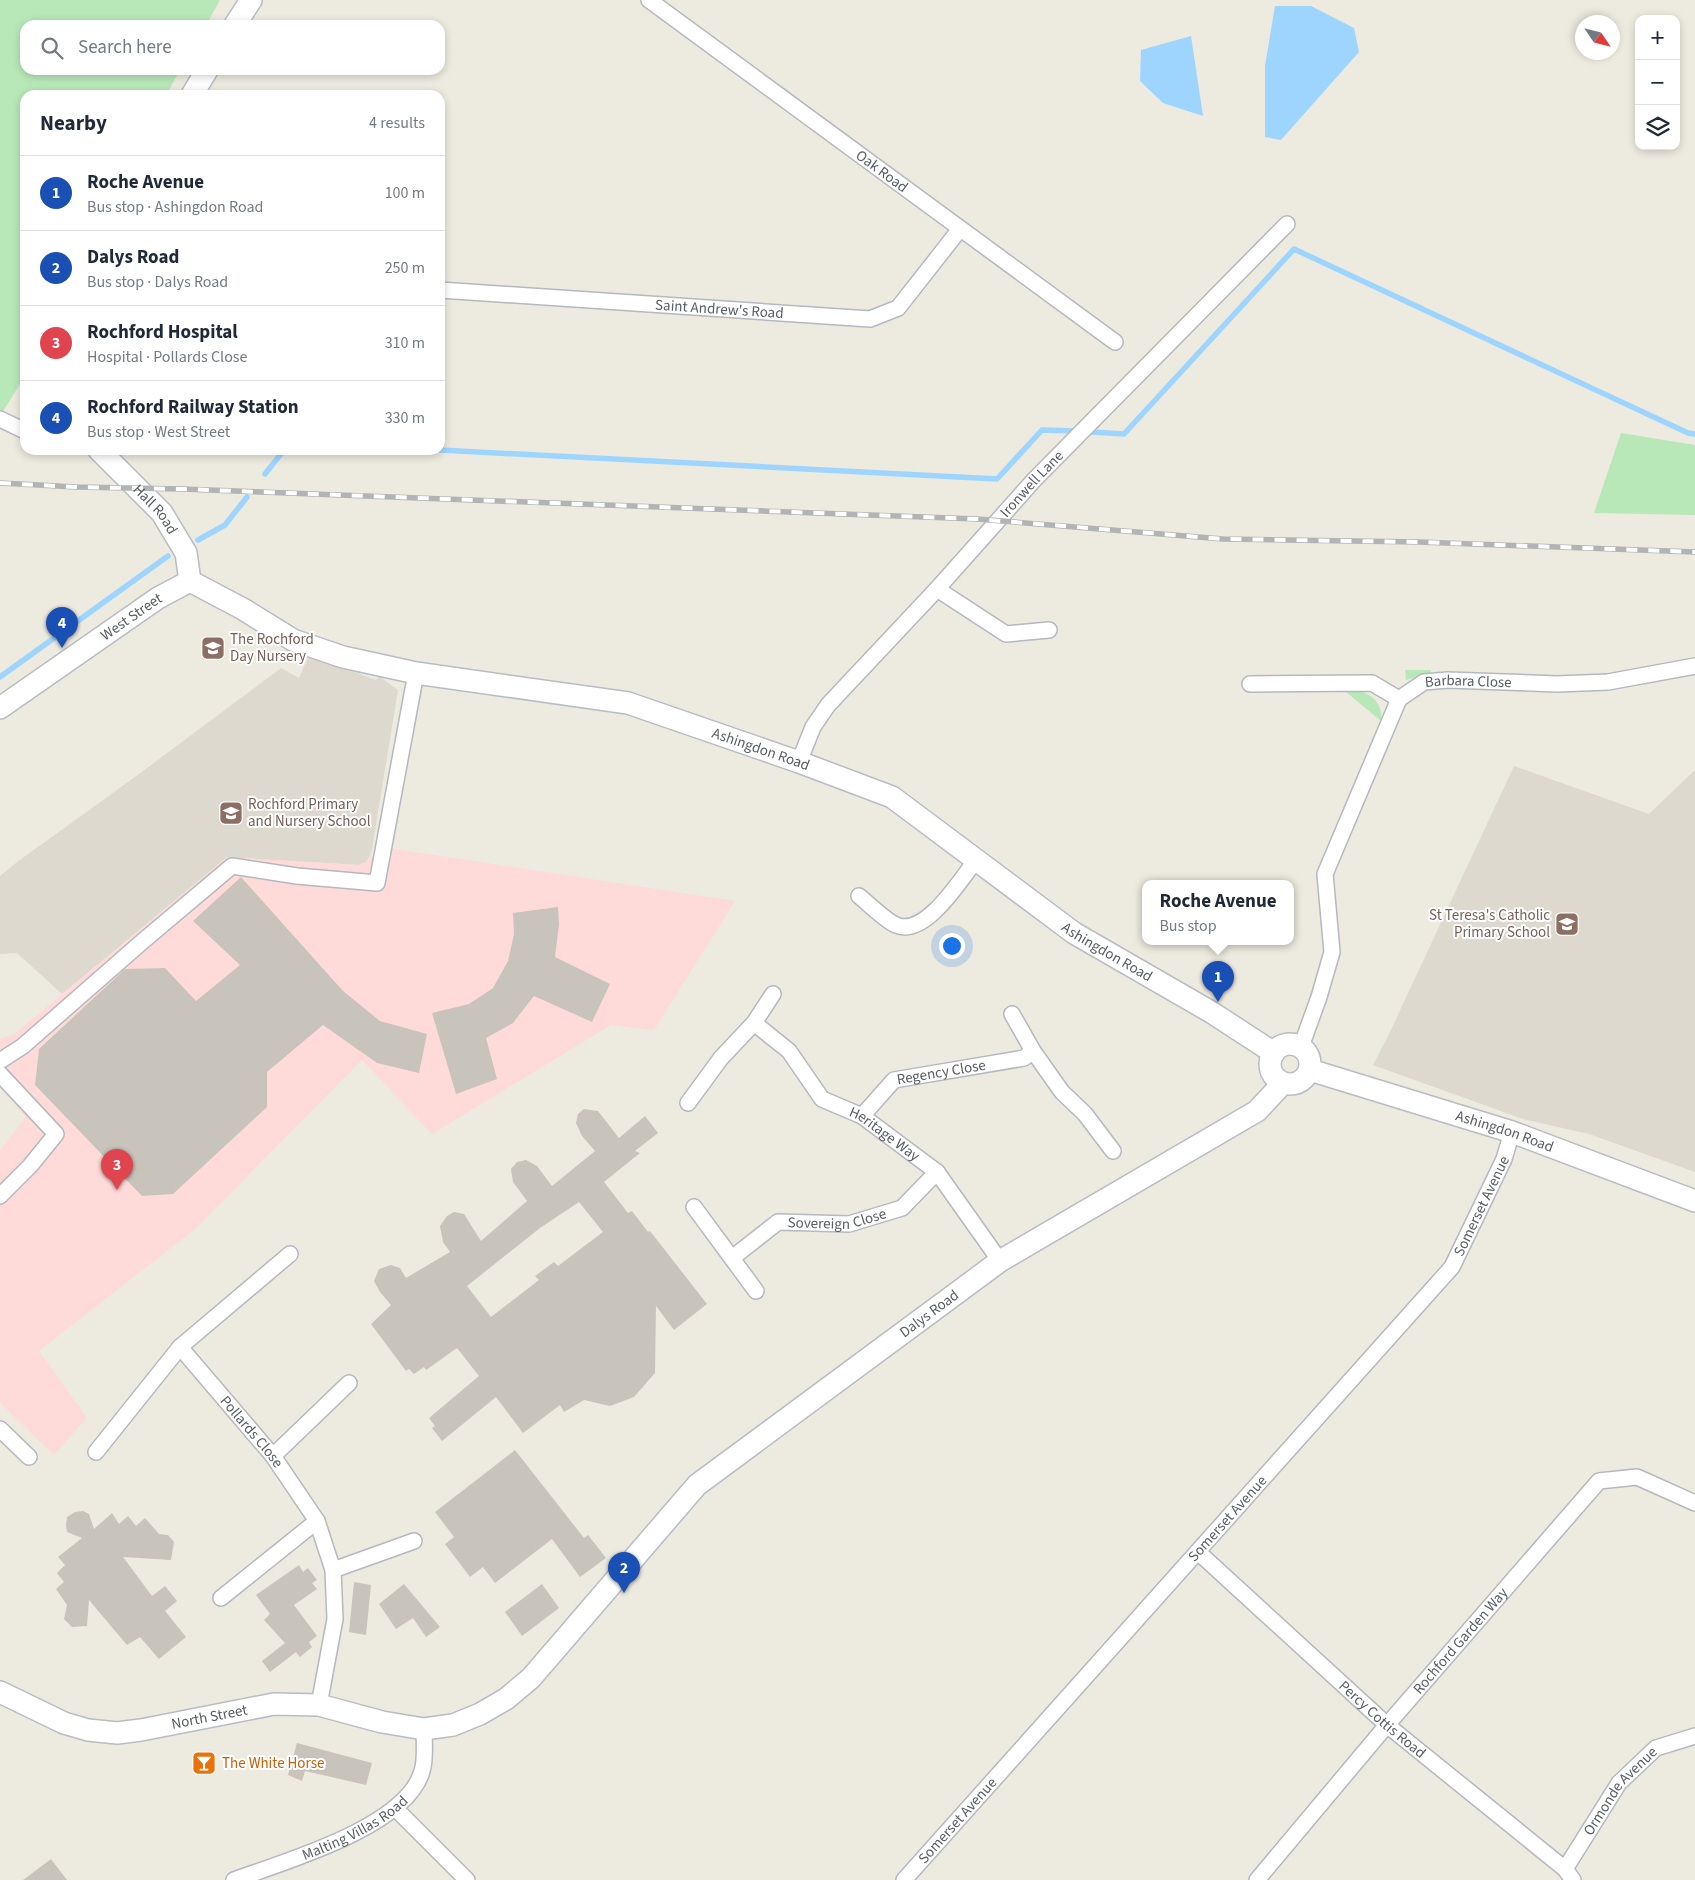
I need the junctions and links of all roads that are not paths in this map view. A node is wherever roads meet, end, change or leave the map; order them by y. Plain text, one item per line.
1 (251, 0) edge
2 (648, 0) edge
3 (238, 20) edge
4 (204, 75) edge
5 (195, 90) edge
6 (1287, 224) dead end
7 (960, 229) junction
8 (445, 290) edge
9 (1115, 342) dead end
10 (0, 419) edge
11 (20, 429) edge
12 (104, 455) edge
13 (190, 581) junction
14 (937, 589) junction
15 (1049, 630) dead end
16 (1695, 666) edge
17 (416, 673) junction
18 (1250, 684) dead end
19 (1399, 699) junction
20 (0, 708) edge
21 (799, 762) junction
22 (976, 860) junction
23 (859, 896) dead end
24 (773, 994) dead end
25 (1012, 1014) dead end
26 (754, 1023) junction
27 (1301, 1047) junction
28 (1034, 1050) junction
29 (1274, 1053) junction
30 (0, 1061) edge
31 (1310, 1070) junction
32 (0, 1074) edge
33 (1283, 1083) junction
34 (688, 1103) dead end
35 (862, 1116) junction
36 (1512, 1132) junction
37 (1113, 1151) dead end
38 (936, 1172) junction
39 (0, 1196) edge
40 (1695, 1201) edge
41 (694, 1207) dead end
42 (290, 1254) dead end
43 (732, 1258) junction
44 (1000, 1261) junction
45 (756, 1291) dead end
46 (180, 1347) junction
47 (349, 1383) dead end
48 (0, 1429) edge
49 (96, 1452) dead end
50 (273, 1456) junction
51 (29, 1457) dead end
52 (1695, 1503) edge
53 (317, 1521) junction
54 (414, 1541) dead end
55 (1198, 1552) junction
56 (333, 1570) junction
57 (220, 1598) dead end
58 (0, 1692) edge
59 (319, 1705) junction
60 (1387, 1725) junction
61 (424, 1729) junction
62 (1695, 1736) edge
63 (395, 1808) junction
64 (1569, 1874) edge
65 (234, 1880) edge
66 (467, 1880) edge
67 (904, 1880) edge
68 (1257, 1880) edge

1 - 3 street
2 - 7 street, Oak Road
4 - 5 street
6 - 14 street, Ironwell Lane
7 - 8 street, Saint Andrew's Road
7 - 9 street, Oak Road
10 - 11 street
12 - 13 street, Hall Road
13 - 17 street, Ashingdon Road
13 - 20 street, West Street
14 - 15 street
14 - 21 street, Ironwell Lane
16 - 19 street, Barbara Close
17 - 21 street, Ashingdon Road
17 - 30 street
18 - 19 street
19 - 27 street
21 - 22 street, Ashingdon Road
22 - 23 street
22 - 29 street, Ashingdon Road
24 - 26 street
25 - 28 street
26 - 34 street
26 - 35 street, Heritage Way
27 - 29 street
27 - 31 street
28 - 35 street, Regency Close
28 - 37 street
29 - 33 street
31 - 33 street
31 - 36 street, Ashingdon Road
32 - 39 street
33 - 44 street, Dalys Road
35 - 38 street, Heritage Way
36 - 40 street, Ashingdon Road
36 - 55 street, Somerset Avenue
38 - 43 street, Sovereign Close
38 - 44 street, Heritage Way
41 - 43 street
42 - 46 street
43 - 45 street
44 - 61 street, Dalys Road
46 - 49 street
46 - 50 street, Pollards Close
47 - 50 street
48 - 51 street
50 - 53 street, Pollards Close
52 - 60 street, Rochford Garden Way
53 - 56 street, Pollards Close
53 - 57 street
54 - 56 street
55 - 60 street, Percy Cottis Road
55 - 67 street, Somerset Avenue
56 - 59 street, Pollards Close
58 - 59 street, North Street
59 - 61 street, North Street
60 - 64 street, Percy Cottis Road
60 - 68 street, Rochford Garden Way
61 - 63 street, Malting Villas Road
62 - 64 street, Ormonde Avenue
63 - 65 street, Malting Villas Road
63 - 66 street

